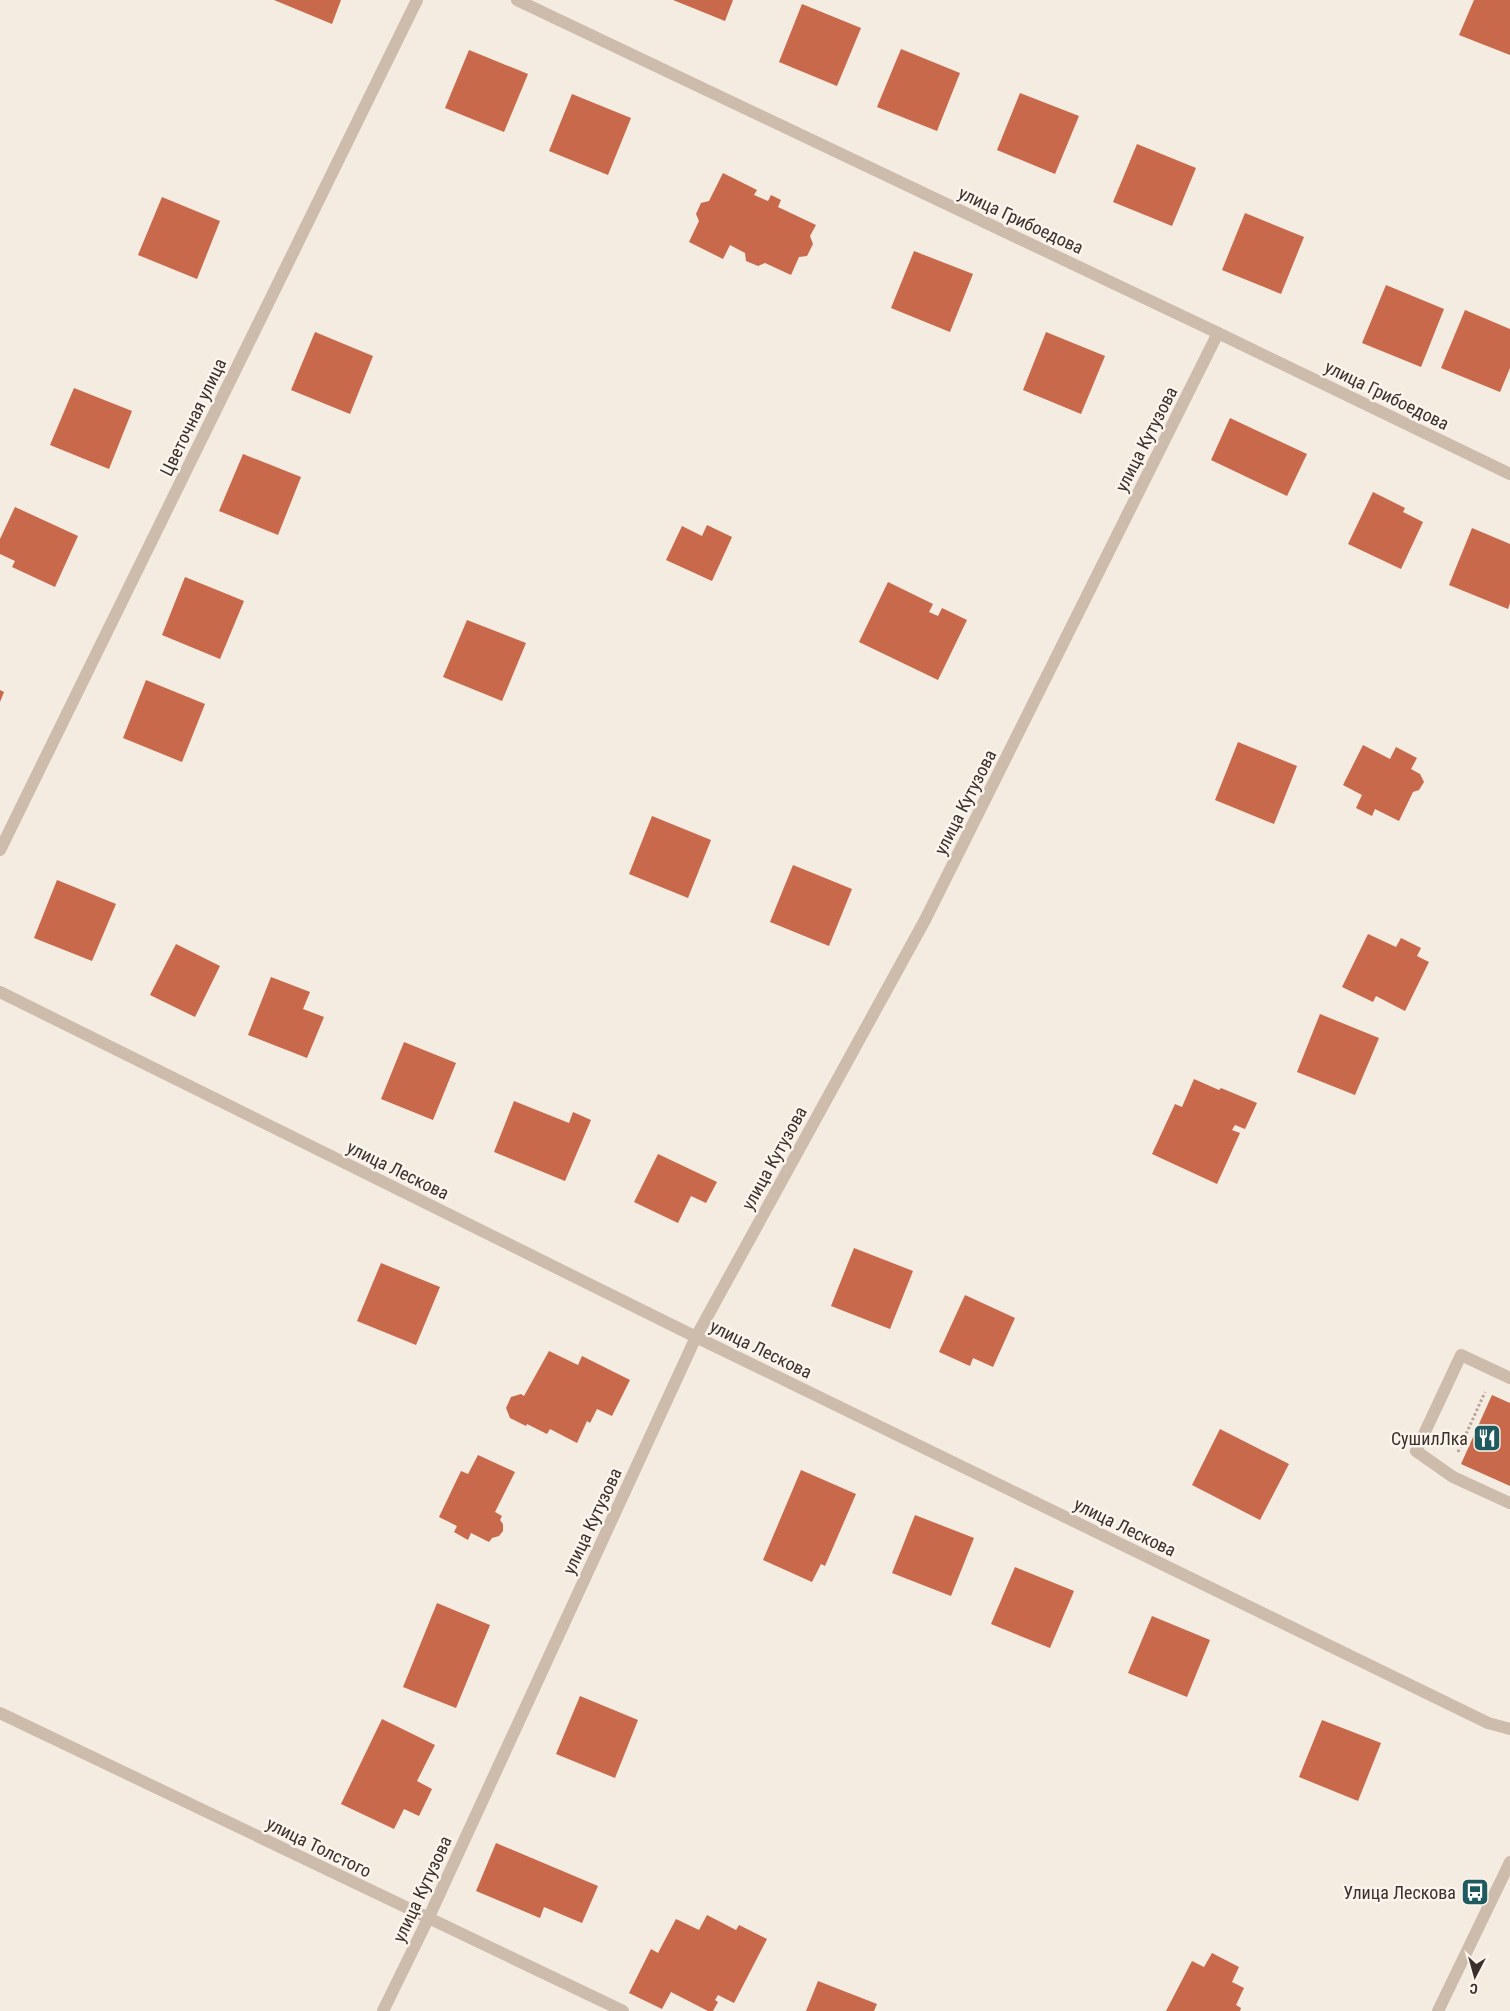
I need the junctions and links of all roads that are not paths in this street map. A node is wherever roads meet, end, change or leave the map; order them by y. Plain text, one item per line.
1 (417, 0) edge
2 (517, 0) edge
3 (1218, 333) junction
4 (1510, 474) edge
5 (0, 850) edge
6 (0, 992) edge
7 (696, 1337) junction
8 (1510, 1378) edge
9 (1510, 1503) edge
10 (0, 1714) edge
11 (1510, 1729) edge
12 (1510, 1862) edge
13 (428, 1919) junction
14 (383, 2011) edge
15 (623, 2011) edge
16 (1438, 2011) edge

1 - 5 street, Цветочная улица
2 - 3 street, улица Грибоедова
3 - 4 street, улица Грибоедова
3 - 7 street, улица Кутузова
6 - 7 street, улица Лескова
7 - 11 street, улица Лескова
7 - 13 street, улица Кутузова
8 - 9 street
10 - 13 street, улица Толстого
12 - 16 street
13 - 14 street, улица Кутузова
13 - 15 street, улица Толстого

